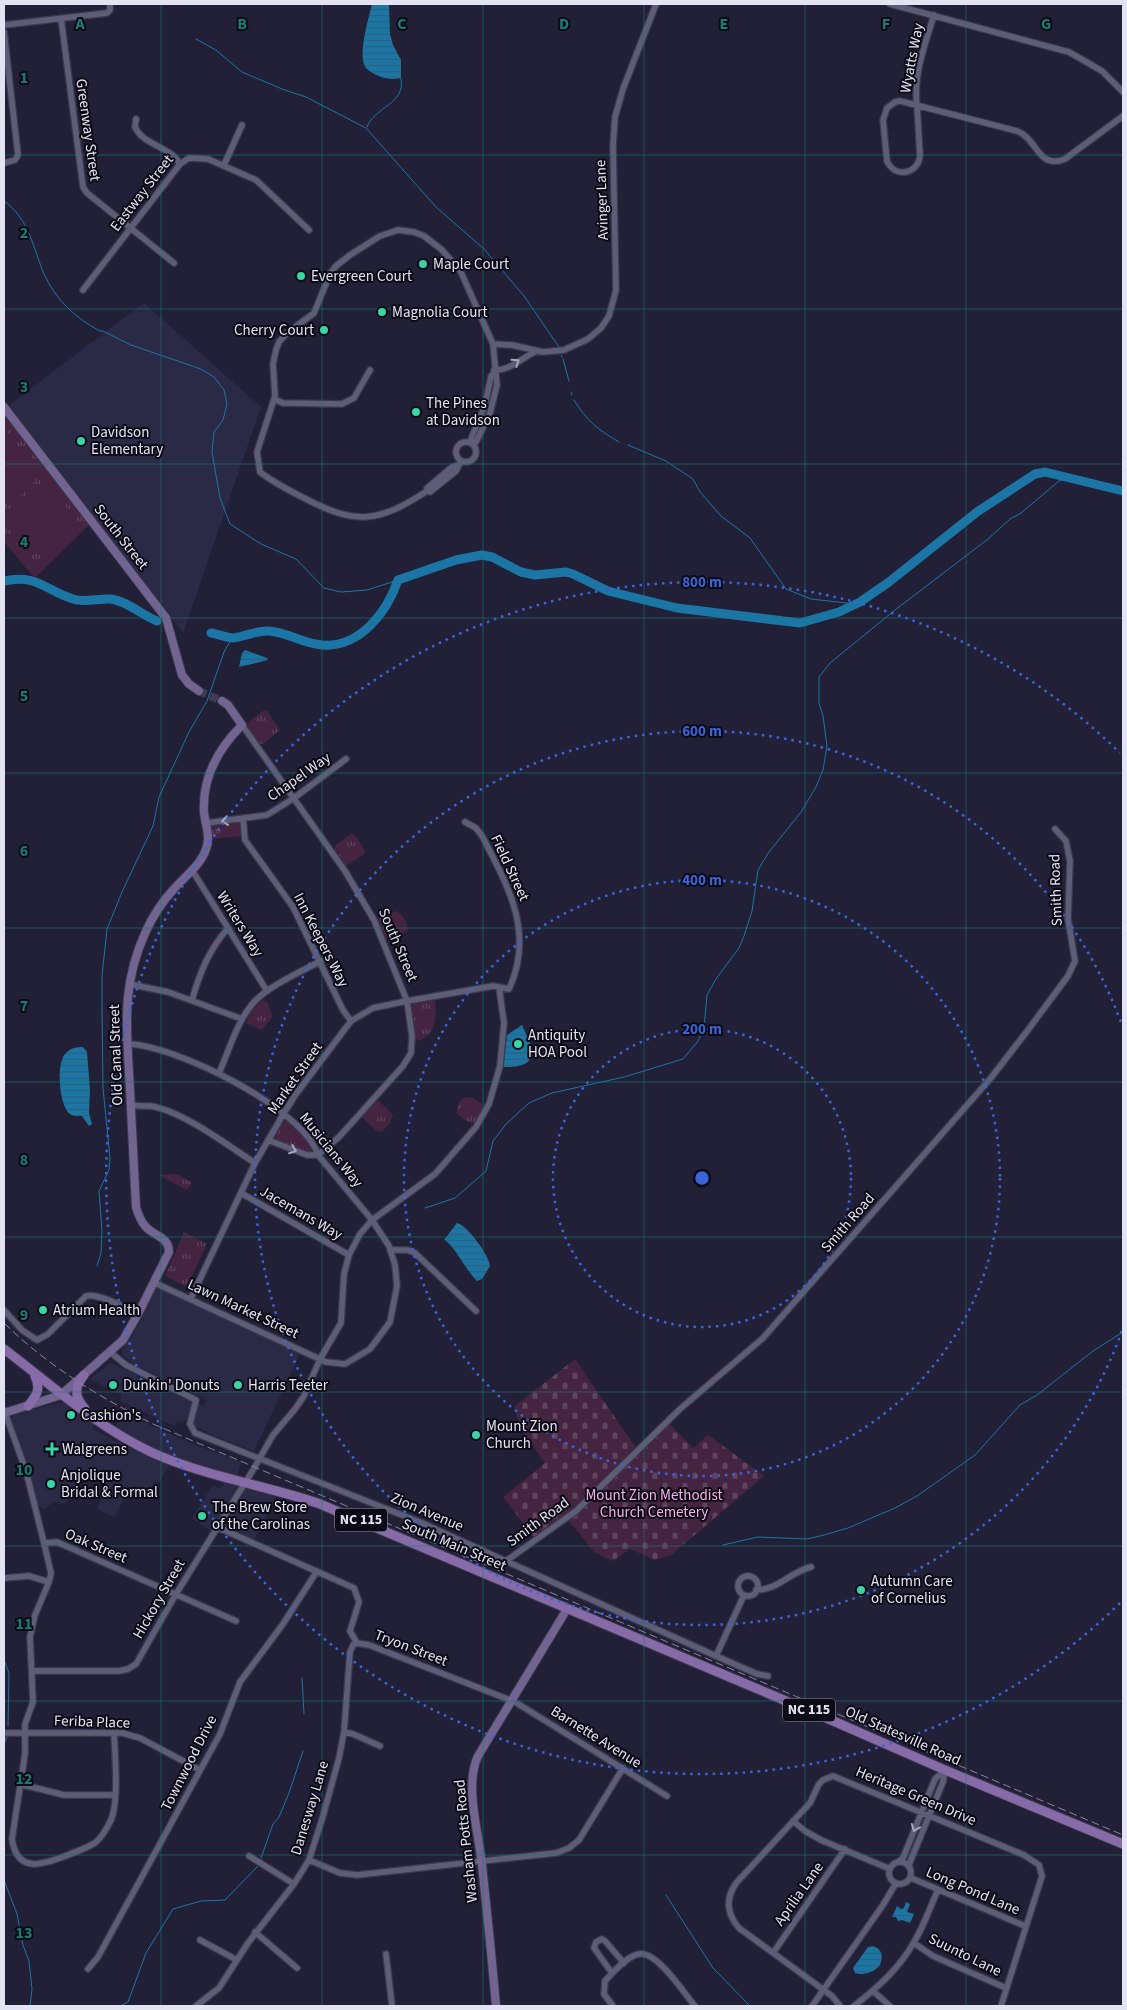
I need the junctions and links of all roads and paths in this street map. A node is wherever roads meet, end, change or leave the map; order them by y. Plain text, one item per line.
1 (110, 4) edge
2 (656, 4) edge
3 (890, 4) edge
4 (934, 15) junction
5 (61, 18) junction
6 (4, 25) edge
7 (4, 32) edge
8 (1123, 92) edge
9 (916, 106) junction
10 (1123, 116) edge
11 (136, 119) dead end
12 (242, 125) dead end
13 (4, 163) edge
14 (180, 164) junction
15 (224, 165) junction
16 (130, 228) junction
17 (308, 230) dead end
18 (174, 263) dead end
19 (83, 290) dead end
20 (493, 344) junction
21 (537, 351) junction
22 (370, 370) dead end
23 (494, 372) junction
24 (274, 399) junction
25 (4, 407) edge
26 (472, 444) junction
27 (460, 463) junction
28 (199, 691) tunnel mouth
29 (222, 701) tunnel mouth
30 (242, 725) junction
31 (346, 759) dead end
32 (294, 798) junction
33 (243, 818) junction
34 (466, 822) dead end
35 (206, 823) junction
36 (1055, 829) dead end
37 (192, 870) junction
38 (228, 928) junction
39 (321, 961) junction
40 (129, 984) junction
41 (500, 987) junction
42 (509, 990) joint
43 (267, 992) junction
44 (192, 1000) junction
45 (406, 1001) junction
46 (242, 1018) junction
47 (351, 1021) junction
48 (128, 1044) junction
49 (219, 1073) junction
50 (131, 1105) junction
51 (284, 1113) junction
52 (268, 1140) junction
53 (318, 1155) junction
54 (255, 1163) junction
55 (241, 1193) junction
56 (372, 1220) junction
57 (390, 1250) junction
58 (349, 1255) junction
59 (155, 1283) junction
60 (191, 1298) junction
61 (4, 1310) edge
62 (476, 1311) dead end
63 (138, 1314) junction
64 (4, 1350) edge
65 (110, 1352) junction
66 (320, 1359) junction
67 (34, 1373) junction
68 (84, 1375) junction
69 (60, 1395) junction
70 (28, 1406) junction
71 (4, 1412) edge
72 (93, 1418) junction
73 (261, 1458) junction
74 (245, 1482) junction
75 (216, 1527) junction
76 (44, 1543) junction
77 (506, 1561) junction
78 (810, 1567) dead end
79 (317, 1571) junction
80 (4, 1578) edge
81 (49, 1582) junction
82 (756, 1590) junction
83 (176, 1594) junction
84 (744, 1595) junction
85 (567, 1609) junction
86 (236, 1621) dead end
87 (357, 1643) junction
88 (673, 1652) joint
89 (716, 1656) junction
90 (32, 1671) junction
91 (768, 1676) dead end
92 (511, 1701) junction
93 (344, 1732) junction
94 (4, 1733) edge
95 (25, 1733) junction
96 (114, 1733) junction
97 (380, 1746) dead end
98 (623, 1768) junction
99 (200, 1770) junction
100 (945, 1770) junction
101 (20, 1784) junction
102 (115, 1795) junction
103 (667, 1796) dead end
104 (922, 1812) junction
105 (928, 1814) junction
106 (793, 1821) junction
107 (1123, 1844) edge
108 (845, 1849) junction
109 (249, 1856) dead end
110 (308, 1860) junction
111 (482, 1862) junction
112 (898, 1862) junction
113 (909, 1866) junction
114 (890, 1869) junction
115 (910, 1878) junction
116 (896, 1883) junction
117 (294, 1884) junction
118 (938, 1890) junction
119 (1026, 1926) junction
120 (255, 1932) junction
121 (200, 1940) dead end
122 (914, 1943) junction
123 (773, 1953) junction
124 (386, 1954) dead end
125 (237, 1960) junction
126 (624, 1963) junction
127 (297, 1968) dead end
128 (88, 1969) dead end
129 (612, 1973) junction
130 (1006, 1988) junction
131 (823, 1990) junction
132 (872, 1991) junction
133 (196, 2006) edge
134 (392, 2006) edge
135 (496, 2006) edge
136 (613, 2006) edge
137 (695, 2006) edge
138 (812, 2006) edge
139 (840, 2006) edge
140 (854, 2006) edge
141 (890, 2006) edge
142 (1001, 2006) edge

1 - 5 street
2 - 21 street, Avinger Lane
3 - 4 street
4 - 8 street
4 - 9 street, Wyatts Way
5 - 6 street
5 - 16 street, Greenway Street
7 - 13 street
9 - 9 street, Wyatts Way
9 - 10 street
11 - 14 street
12 - 15 street
14 - 15 street, Eastway Street
14 - 16 street, Eastway Street
15 - 17 street, Eastway Street
16 - 18 street, Greenway Street
16 - 19 street, Eastway Street
20 - 21 street, Avinger Lane
20 - 23 street
20 - 24 street
23 -> 21 street, Avinger Lane
22 - 24 street
23 - 26 street
24 - 27 street
25 - 28 street, South Street
26 - 27 street
26 - 27 street
29 - 30 street, South Street
30 - 32 street, South Street
30 - 35 street, Old Canal Street
31 - 32 street, Chapel Way
32 - 33 street, Chapel Way
32 - 45 street, South Street
33 -> 35 street, Chapel Way
33 - 39 street, Inn Keepers Way
34 - 42 street, Field Street
35 - 37 street, Old Canal Street
36 - 77 street, Smith Road
37 - 38 street, Writers Way
37 - 40 street, Old Canal Street
38 - 43 street, Writers Way
38 - 44 street
39 - 43 street
39 - 47 street, Inn Keepers Way
40 - 44 street
40 - 48 street, Old Canal Street
41 - 42 street, Market Street
41 - 45 street, Market Street
41 - 56 street, Hickory Street
43 - 46 street
44 - 46 street
45 - 47 street, Market Street
45 - 53 street, South Street
46 - 49 street
47 - 51 street, Market Street
48 - 49 street, Musicians Way
48 - 50 street, Old Canal Street
49 - 51 street, Musicians Way
50 - 54 street
50 - 59 street, Old Canal Street
51 - 52 street, Market Street
51 - 53 street, Musicians Way
52 -> 53 street
52 - 54 street, Market Street
53 - 56 street, Musicians Way
54 - 55 street, Market Street
55 - 58 street, Jacemans Way
55 - 60 street, Market Street
56 - 57 street, Musicians Way
56 - 58 street, Hickory Street
57 - 62 street
57 - 66 street, Lawn Market Street
58 - 66 street, Hickory Street
59 - 60 street, Lawn Market Street
59 - 63 street
60 - 66 street, Lawn Market Street
61 - 63 street
63 - 65 street
64 - 67 main road, NC 115
65 - 68 street
65 - 73 street, Zion Avenue
66 - 73 street, Hickory Street
67 - 69 main road, NC 115
67 - 70 main road
68 - 69 street
68 - 72 main road
69 - 70 street
69 - 72 main road, South Main Street / NC 115
70 - 71 street
71 - 76 street, Oak Street
72 - 74 main road, South Main Street / NC 115
73 - 74 street, Hickory Street
73 - 77 street, Zion Avenue
74 - 75 street, Hickory Street
74 - 85 main road, South Main Street / NC 115
75 - 79 street, Tryon Street
75 - 83 street, Hickory Street
76 - 81 street
76 - 83 street, Oak Street
77 - 89 street, Zion Avenue
78 - 82 street
79 - 87 street, Tryon Street
79 - 99 street, Townwood Drive
80 - 81 street
81 - 90 street
82 - 84 street
82 - 84 street
83 - 86 street, Oak Street
83 - 90 street, Hickory Street
84 - 89 street
85 - 88 main road, South Main Street / NC 115
85 - 92 street, Washam Potts Road
87 - 92 street, Tryon Street
87 - 93 street, Danesway Lane
88 - 100 main road, Old Statesville Road / NC 115
89 - 91 street, Zion Avenue
90 - 95 street
92 - 98 street, Barnette Avenue
92 - 111 street, Washam Potts Road
93 - 97 street
93 - 110 street, Danesway Lane
94 - 95 street, Feriba Place
95 - 96 street, Feriba Place
95 - 101 street
96 - 99 street, Feriba Place
96 - 102 street
98 - 103 street, Barnette Avenue
98 - 111 street
99 - 128 street, Townwood Drive
100 - 104 street
100 - 105 street
100 - 107 main road, Old Statesville Road / NC 115
101 - 102 street
101 - 102 street
104 - 105 street, Heritage Green Drive
104 - 106 street, Heritage Green Drive
104 -> 112 street
105 - 113 street
105 - 119 street, Heritage Green Drive
106 - 108 street
106 - 123 street, Heritage Green Drive
108 - 114 street
108 - 123 street, Aprilia Lane
109 - 117 street
110 - 111 street
110 - 117 street, Danesway Lane
111 - 135 street, Washam Potts Road
112 - 113 street
112 - 114 street
113 - 115 street
114 - 116 street
115 - 116 street
115 - 118 street, Long Pond Lane
116 - 131 street
117 - 120 street, Danesway Lane
118 - 119 street, Long Pond Lane
118 - 122 street
119 - 130 street, Heritage Green Drive
120 - 125 street, Danesway Lane
120 - 127 street
121 - 125 street
122 - 130 street, Suunto Lane
122 - 132 street
123 - 131 street, Heritage Green Drive
124 - 134 street
125 - 133 street, Danesway Lane
126 - 129 street
126 - 129 street
126 - 137 street
129 - 136 street
130 - 142 street, Heritage Green Drive
131 - 138 street
131 - 139 street, Heritage Green Drive
132 - 140 street
132 - 141 street

